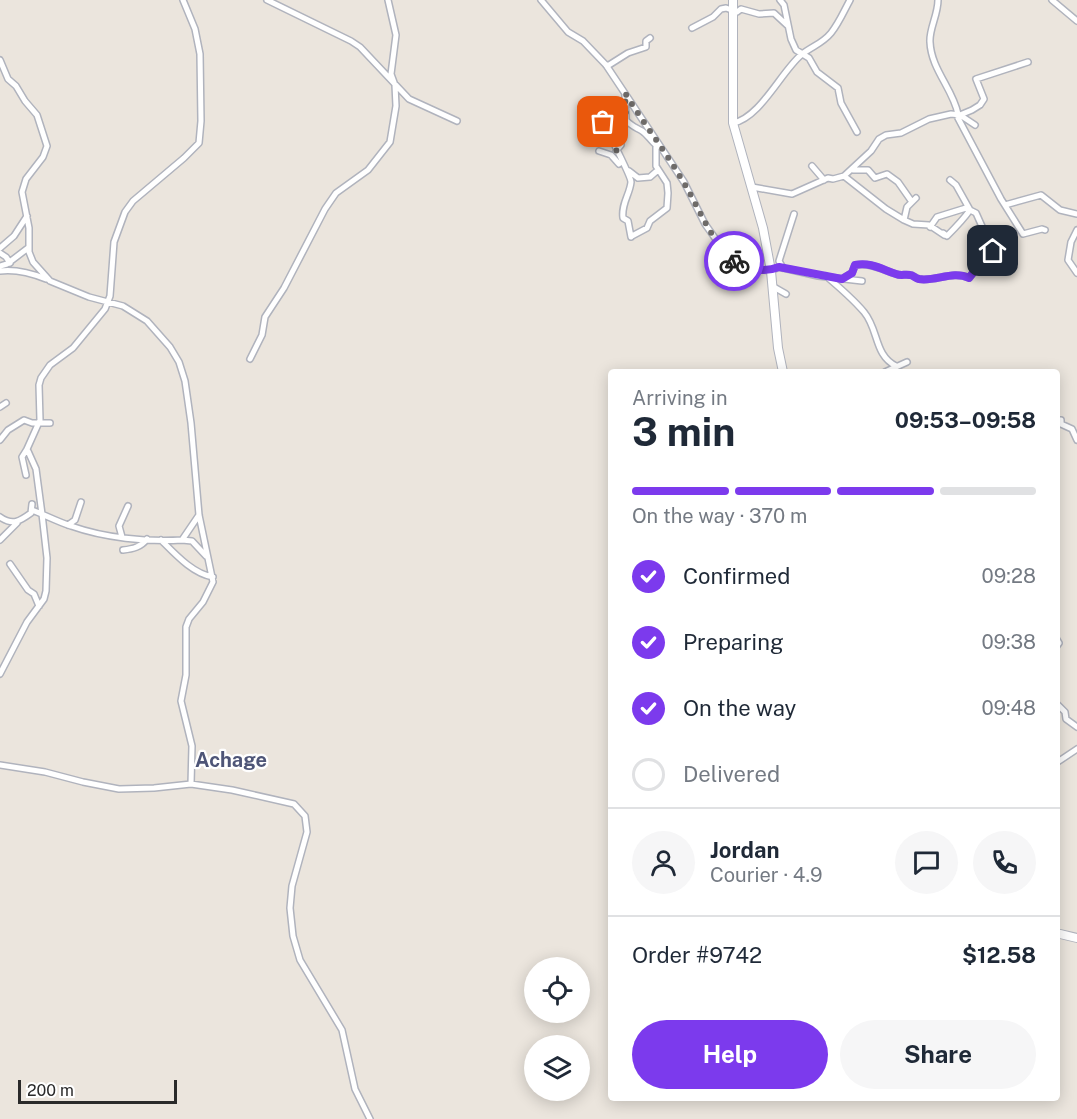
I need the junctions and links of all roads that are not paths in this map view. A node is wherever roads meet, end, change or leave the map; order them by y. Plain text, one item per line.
1 (183, 0) edge
2 (267, 0) edge
3 (388, 0) edge
4 (541, 0) edge
5 (733, 0) edge
6 (780, 0) edge
7 (850, 0) edge
8 (938, 0) edge
9 (1052, 0) edge
10 (729, 9) junction
11 (1077, 21) edge
12 (788, 26) junction
13 (692, 28) dead end
14 (650, 38) dead end
15 (803, 53) junction
16 (0, 60) edge
17 (1028, 62) dead end
18 (606, 65) junction
19 (395, 85) junction
20 (625, 93) junction
21 (959, 114) junction
22 (626, 120) junction
23 (457, 121) dead end
24 (603, 122) dead end
25 (733, 123) junction
26 (975, 125) dead end
27 (857, 132) dead end
28 (599, 151) dead end
29 (616, 151) junction
30 (812, 166) dead end
31 (658, 170) junction
32 (853, 170) dead end
33 (629, 171) junction
34 (844, 176) junction
35 (824, 180) junction
36 (950, 180) dead end
37 (752, 187) junction
38 (1005, 205) junction
39 (970, 210) junction
40 (794, 214) dead end
41 (1077, 214) edge
42 (27, 216) junction
43 (904, 220) junction
44 (930, 227) junction
45 (1045, 230) dead end
46 (1077, 230) edge
47 (0, 248) edge
48 (28, 248) junction
49 (0, 254) edge
50 (9, 262) junction
51 (0, 268) edge
52 (783, 268) junction
53 (17, 271) junction
54 (771, 271) junction
55 (1077, 273) edge
56 (826, 276) junction
57 (842, 279) junction
58 (50, 281) junction
59 (862, 281) dead end
60 (772, 286) junction
61 (786, 294) dead end
62 (108, 301) junction
63 (250, 359) dead end
64 (907, 362) dead end
65 (782, 369) edge
66 (896, 369) edge
67 (6, 403) dead end
68 (0, 407) edge
69 (19, 413) dead end
70 (24, 420) junction
71 (50, 423) dead end
72 (38, 424) junction
73 (1060, 424) edge
74 (0, 440) edge
75 (1077, 440) edge
76 (28, 451) junction
77 (26, 475) dead end
78 (81, 502) dead end
79 (128, 506) dead end
80 (42, 514) junction
81 (199, 515) junction
82 (0, 517) edge
83 (18, 522) junction
84 (68, 525) junction
85 (122, 537) junction
86 (147, 539) junction
87 (0, 540) edge
88 (161, 540) junction
89 (182, 540) junction
90 (123, 550) dead end
91 (209, 559) junction
92 (10, 564) dead end
93 (213, 577) junction
94 (39, 606) junction
95 (0, 674) edge
96 (1060, 707) edge
97 (1077, 727) edge
98 (1077, 749) edge
99 (1060, 760) edge
100 (0, 765) edge
101 (191, 784) junction
102 (1060, 934) edge
103 (1077, 938) edge
104 (370, 1119) edge

1 - 62 street
2 - 19 street
3 - 19 street
4 - 18 street
5 - 10 street
6 - 12 street
7 - 15 street
8 - 21 street
9 - 11 street
10 - 12 street
10 - 13 street
10 - 25 street
12 - 15 street
14 - 18 street
15 - 25 street
15 - 27 street
16 - 42 street
17 - 21 street
18 - 20 street
19 - 23 street
19 - 63 street
20 - 22 street
20 - 54 street
21 - 26 street
21 - 34 street
21 - 38 street
22 - 29 street
22 - 31 street
24 - 29 street
25 - 37 street
28 - 33 street
29 - 33 street
30 - 35 street
31 - 33 street
31 - 33 street
32 - 43 street
34 - 35 street
34 - 43 street
35 - 37 street
36 - 39 street
37 - 54 street
38 - 41 street
38 - 45 street
39 - 44 street
39 - 44 street
39 - 57 street
40 - 52 street
42 - 47 street
42 - 48 street
43 - 44 street
46 - 55 street
48 - 50 street
48 - 58 street
49 - 50 street
50 - 51 street
50 - 53 street
51 - 53 street
52 - 54 street
52 - 56 street
53 - 58 street
54 - 60 street
56 - 57 street
56 - 66 street
57 - 59 street
58 - 62 street
60 - 61 street
60 - 65 street
62 - 72 street
62 - 81 street
64 - 66 street
67 - 68 street
69 - 70 street
70 - 72 street
70 - 74 street
71 - 72 street
72 - 76 street
73 - 75 street
76 - 77 street
76 - 80 street
78 - 84 street
79 - 85 street
80 - 83 street
80 - 84 street
80 - 94 street
81 - 89 street
81 - 91 street
82 - 83 street
83 - 87 street
84 - 85 street
85 - 86 street
86 - 88 street
86 - 90 street
88 - 89 street
88 - 93 street
89 - 91 street
91 - 93 street
92 - 94 street
93 - 101 street
94 - 95 street
96 - 97 street
98 - 99 street
100 - 101 street
101 - 104 street
102 - 103 street

